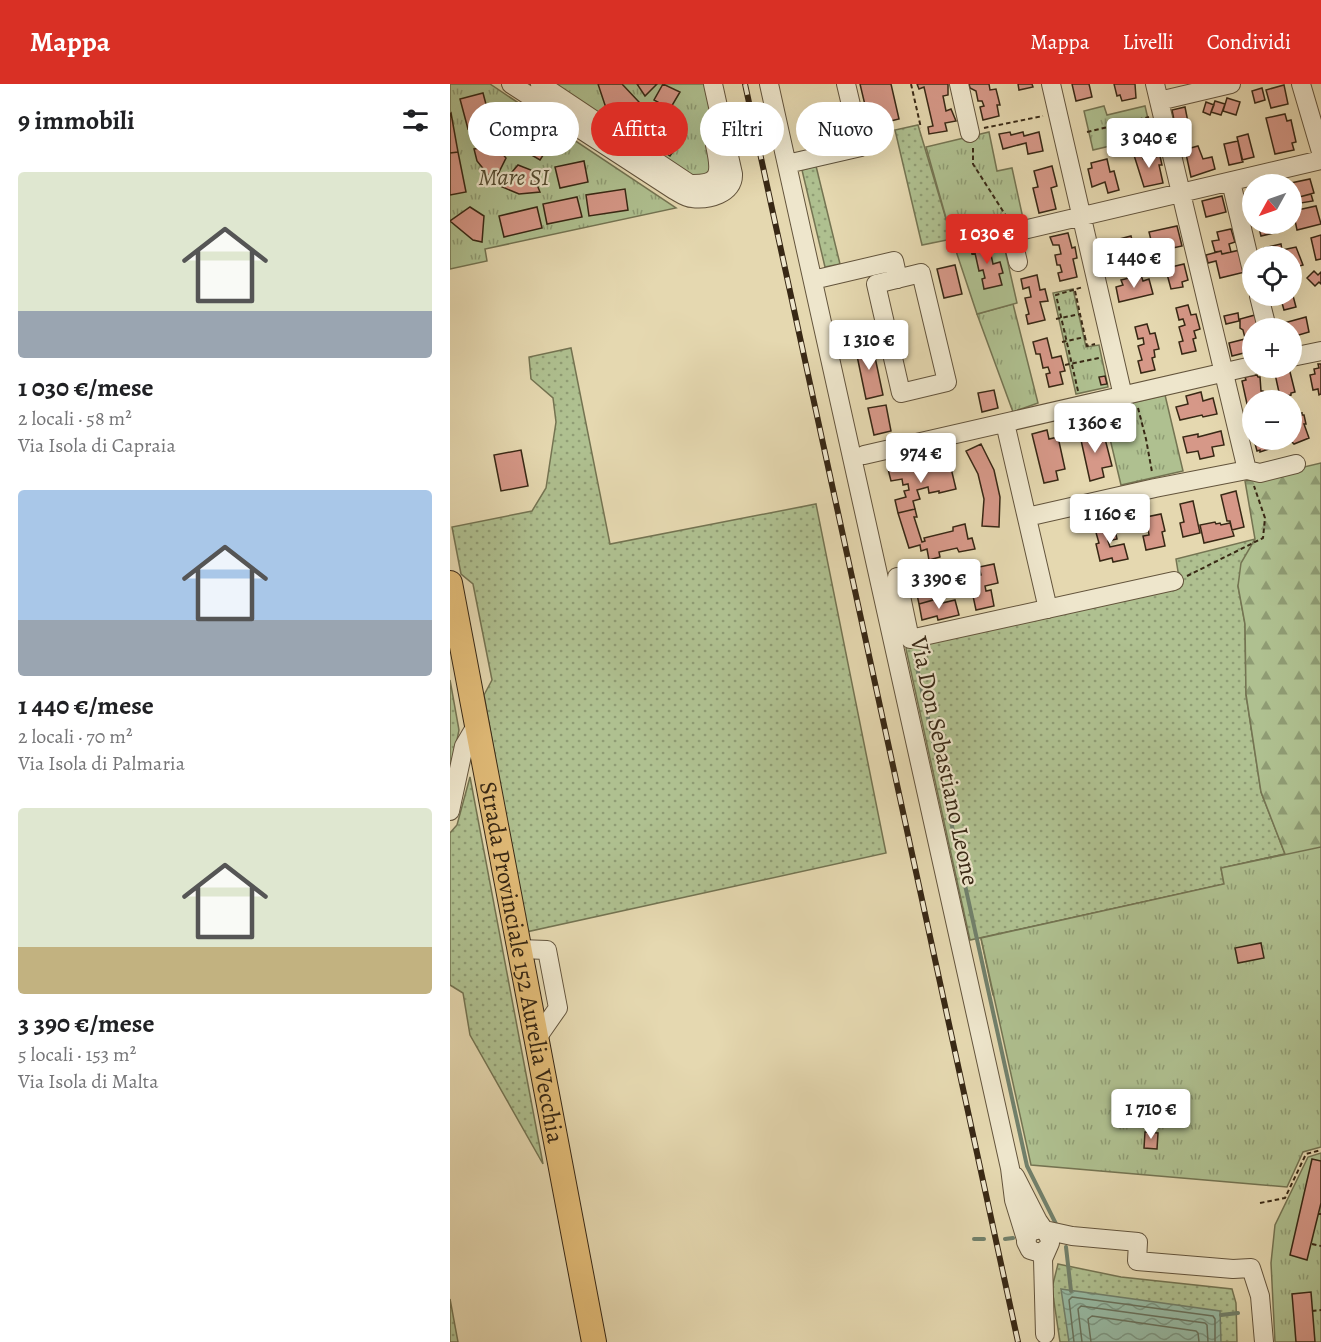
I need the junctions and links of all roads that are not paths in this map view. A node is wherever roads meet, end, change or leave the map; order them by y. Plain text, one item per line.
1 (512, 84) edge
2 (540, 84) edge
3 (702, 84) edge
4 (713, 84) edge
5 (770, 84) edge
6 (846, 84) edge
7 (959, 84) edge
8 (1051, 84) edge
9 (1301, 84) edge
10 (1223, 85) edge
11 (1157, 93) edge
12 (973, 136) road end
13 (1321, 152) edge
14 (1321, 160) edge
15 (788, 164) junction
16 (1231, 182) junction
17 (1182, 194) junction
18 (1082, 218) junction
19 (1246, 246) edge
20 (1018, 262) dead end
21 (898, 279) junction
22 (813, 280) junction
23 (1321, 351) edge
24 (1302, 355) edge
25 (1242, 368) edge
26 (1223, 372) junction
27 (1128, 394) junction
28 (1005, 423) junction
29 (864, 455) dead end
30 (1296, 464) dead end
31 (1247, 470) junction
32 (1027, 517) junction
33 (897, 577) dead end
34 (1174, 581) road end
35 (450, 583) edge
36 (1048, 609) junction
37 (477, 724) junction
38 (450, 811) edge
39 (1010, 1168) junction
40 (1046, 1242) junction
41 (1027, 1243) junction
42 (1046, 1338) edge
43 (594, 1342) edge
44 (1264, 1342) edge

1 - 4 street
2 - 3 street
5 - 15 street, Via Don Sebastiano Leone
6 - 15 street
7 - 12 street
8 - 18 street
9 - 13 street
10 - 11 street
11 - 17 street
14 - 16 street
15 - 22 street, Via Don Sebastiano Leone
16 - 17 street
16 - 19 street
17 - 18 street
17 - 26 street
18 - 20 street
18 - 27 street
21 - 21 street
21 - 22 street
22 - 39 street, Via Don Sebastiano Leone
23 - 24 street
25 - 26 street
26 - 27 street
26 - 31 street
27 - 28 street
28 - 29 street
28 - 32 street
30 - 31 street
31 - 32 street
32 - 36 street
33 - 36 street
34 - 36 street
35 - 37 main road, Strada Provinciale 152 Aurelia Vecchia
37 - 38 street
37 - 43 main road, Strada Provinciale 152 Aurelia Vecchia
39 - 40 street, Via Don Sebastiano Leone
39 - 41 street, Via Don Sebastiano Leone
40 - 41 street
40 - 42 street, Via Don Sebastiano Leone
40 - 44 street
41 - 42 street, Via Don Sebastiano Leone

